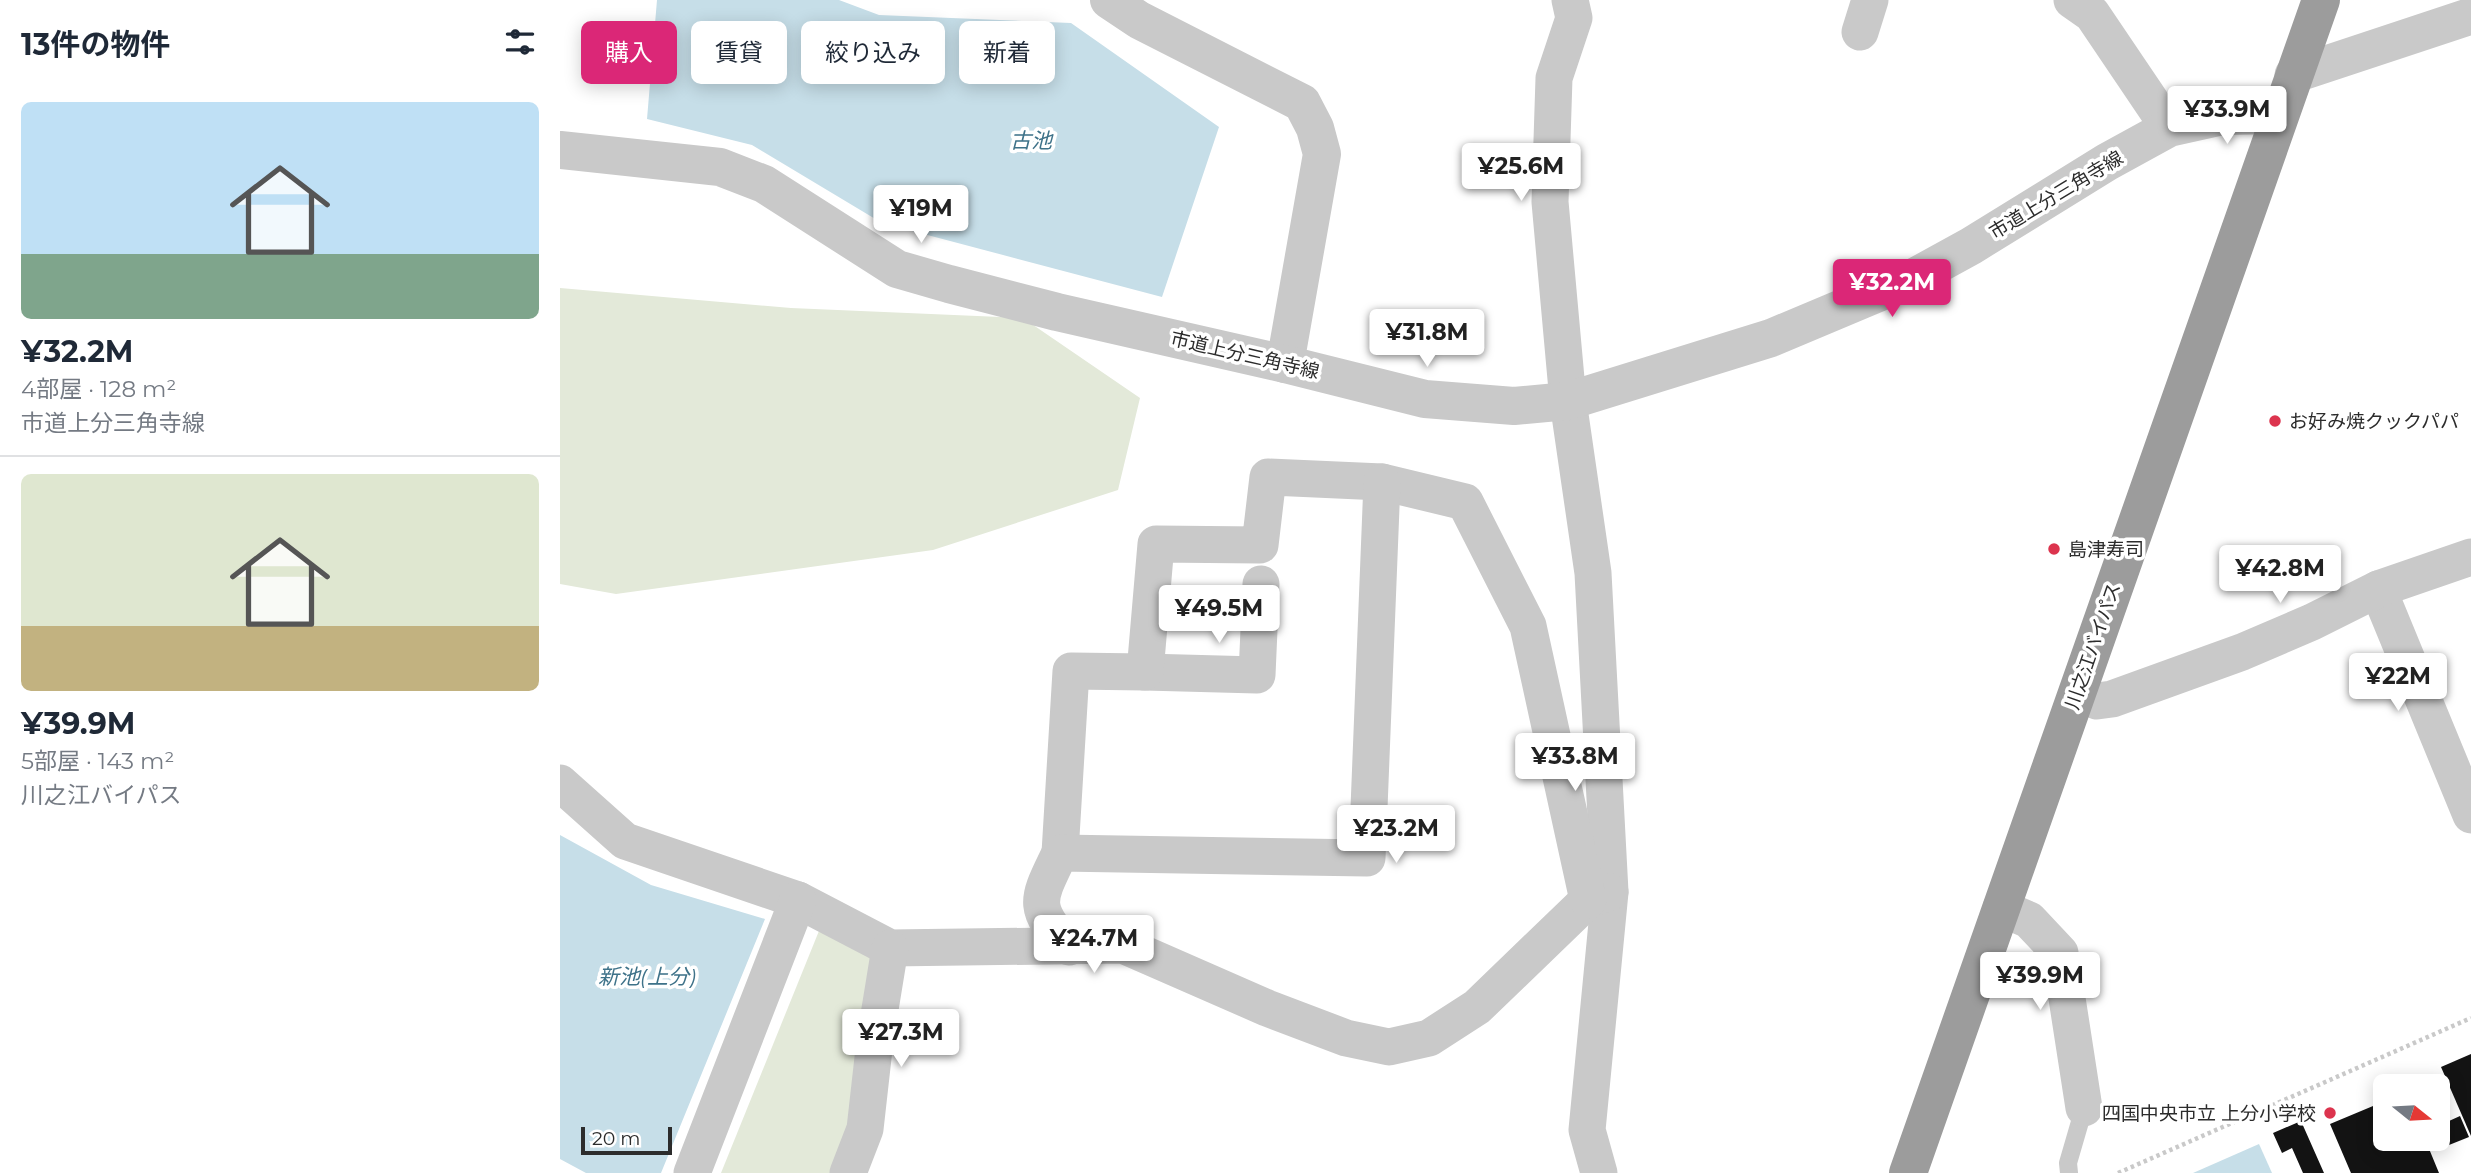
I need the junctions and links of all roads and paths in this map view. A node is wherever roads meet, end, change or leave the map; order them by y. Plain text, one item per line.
1 (1570, 0) edge
2 (2072, 0) edge
3 (2320, 0) edge
4 (1125, 7) edge
5 (2471, 16) edge
6 (2293, 75) junction
7 (2279, 115) junction
8 (2169, 128) junction
9 (560, 150) edge
10 (1285, 364) junction
11 (1568, 401) junction
12 (1382, 482) junction
13 (2471, 557) edge
14 (2378, 589) junction
15 (1271, 605) dead end
16 (1145, 672) junction
17 (2098, 701) dead end
18 (560, 783) edge
19 (2471, 815) edge
20 (1060, 853) junction
21 (1599, 896) junction
22 (798, 900) junction
23 (2001, 908) junction
24 (1069, 947) junction
25 (890, 948) junction
26 (2471, 1018) edge
27 (2084, 1108) joint
28 (692, 1173) edge
29 (848, 1173) edge
30 (1599, 1173) edge
31 (1908, 1173) edge
32 (2069, 1173) edge
33 (2118, 1173) edge

1 - 11 street
2 - 8 street
3 - 6 highway, 川之江バイパス
4 - 10 street
5 - 6 street
6 - 7 highway, 川之江バイパス
7 - 8 street, 市道上分三角寺線
7 - 23 highway, 川之江バイパス
8 - 11 street, 市道上分三角寺線
9 - 10 street, 市道上分三角寺線
10 - 11 street, 市道上分三角寺線
11 - 21 street
12 - 16 street
12 - 20 street
12 - 21 street
13 - 14 street
14 - 17 street
14 - 19 street
15 - 16 street
16 - 20 street
18 - 22 street
20 - 24 street
21 - 24 street
21 - 30 street
22 - 25 street
22 - 28 street
23 - 27 street
23 - 31 highway, 川之江バイパス
24 - 25 street
25 - 29 street
26 - 33 path
27 - 32 lane

